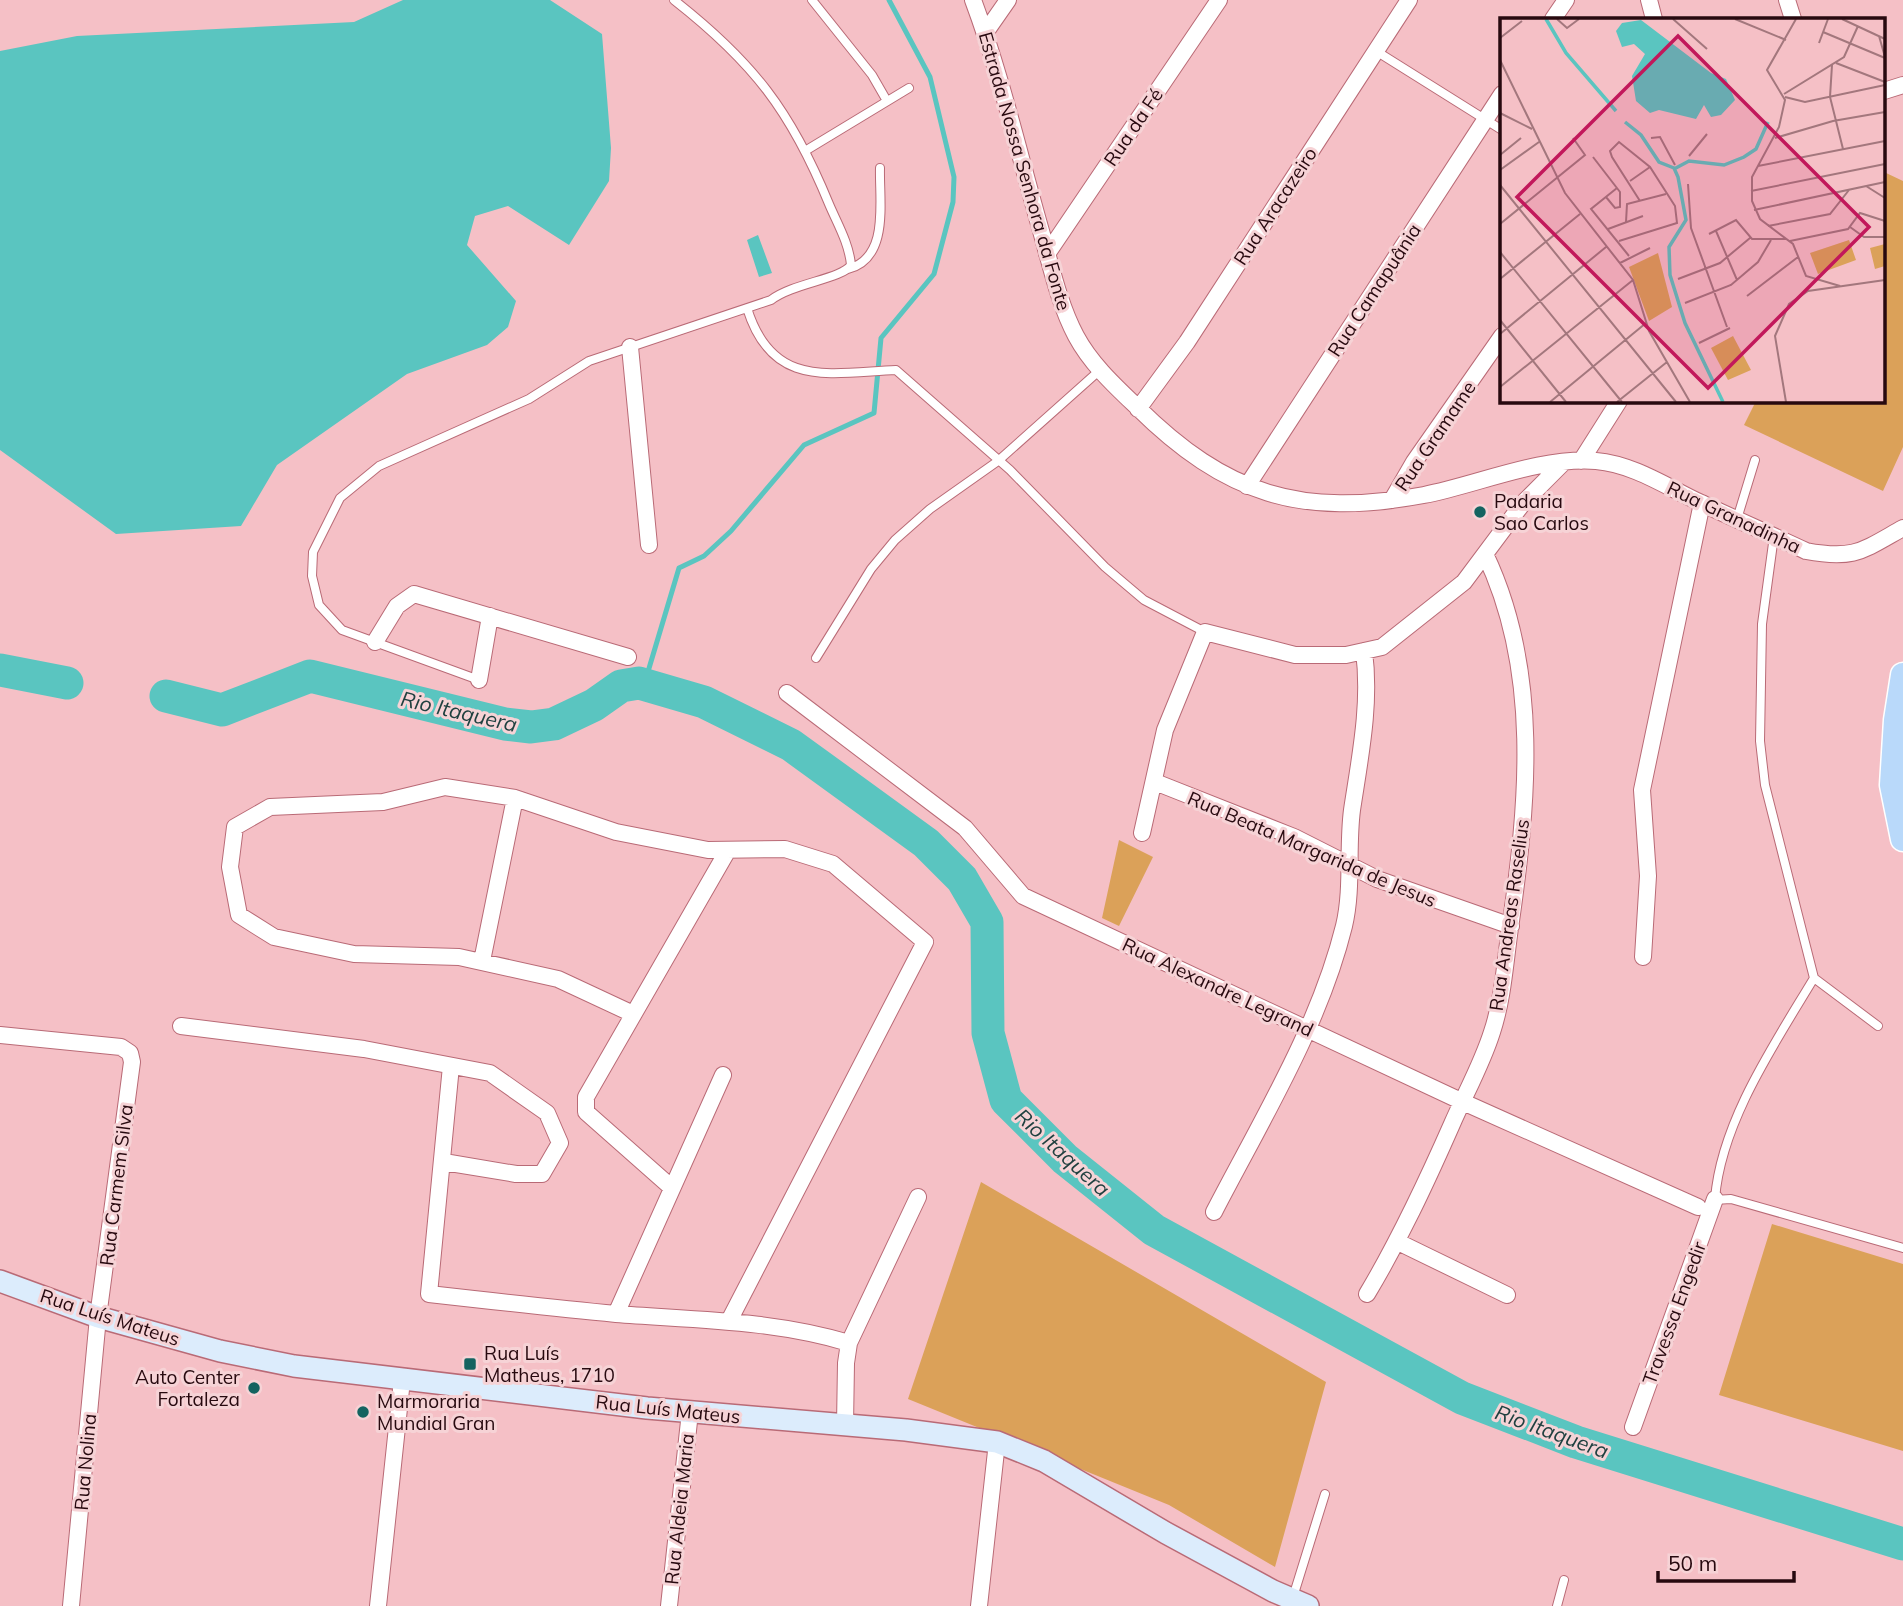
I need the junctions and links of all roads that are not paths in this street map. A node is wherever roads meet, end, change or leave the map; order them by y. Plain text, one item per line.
1 (674, 0) edge
2 (813, 0) edge
3 (973, 0) edge
4 (1008, 0) edge
5 (1219, 0) edge
6 (1409, 0) edge
7 (1566, 0) edge
8 (1649, 0) edge
9 (1787, 0) edge
10 (1554, 18) edge
11 (1654, 18) edge
12 (1793, 18) edge
13 (985, 33) junction
14 (1376, 51) junction
15 (1903, 85) edge
16 (909, 88) dead end
17 (1885, 91) edge
18 (1500, 97) edge
19 (887, 101) junction
20 (1485, 119) junction
21 (1500, 129) edge
22 (806, 151) junction
23 (880, 168) dead end
24 (1047, 254) junction
25 (848, 269) junction
26 (747, 308) junction
27 (1500, 340) edge
28 (630, 347) junction
29 (1100, 370) junction
30 (1618, 402) edge
31 (1138, 409) junction
32 (1755, 460) dead end
33 (998, 461) junction
34 (1581, 461) junction
35 (1562, 464) junction
36 (1247, 486) junction
37 (1392, 500) junction
38 (1702, 503) junction
39 (1737, 519) junction
40 (1903, 528) edge
41 (1774, 536) junction
42 (649, 545) dead end
43 (1485, 554) junction
44 (490, 616) junction
45 (1205, 632) junction
46 (375, 642) junction
47 (1364, 651) junction
48 (628, 657) dead end
49 (816, 658) dead end
50 (1903, 675) edge
51 (479, 680) joint
52 (787, 693) dead end
53 (1154, 782) junction
54 (516, 798) junction
55 (1142, 833) dead end
56 (1903, 839) edge
57 (728, 850) junction
58 (1350, 868) junction
59 (1511, 926) junction
60 (1643, 957) dead end
61 (482, 961) junction
62 (1814, 978) junction
63 (633, 1014) junction
64 (1878, 1026) dead end
65 (181, 1027) dead end
66 (1306, 1030) junction
67 (0, 1035) edge
68 (451, 1066) junction
69 (723, 1075) dead end
70 (1463, 1102) junction
71 (444, 1162) junction
72 (672, 1188) junction
73 (918, 1197) dead end
74 (1715, 1199) junction
75 (1698, 1206) joint
76 (1214, 1212) dead end
77 (1398, 1242) junction
78 (1903, 1248) edge
79 (0, 1281) edge
80 (1367, 1294) dead end
81 (1507, 1295) dead end
82 (616, 1314) junction
83 (99, 1317) junction
84 (729, 1321) junction
85 (849, 1343) junction
86 (402, 1380) junction
87 (690, 1412) junction
88 (845, 1425) junction
89 (1633, 1427) dead end
90 (997, 1443) junction
91 (1325, 1494) dead end
92 (1564, 1580) dead end
93 (1286, 1601) edge
94 (71, 1606) edge
95 (378, 1606) edge
96 (669, 1606) edge
97 (979, 1606) edge
98 (1557, 1606) edge

1 - 22 lane
2 - 19 lane
3 - 13 street, Estrada Nossa Senhora da Fonte
4 - 13 street
5 - 24 street, Rua da Fé
6 - 14 street, Rua Aracazeiro
7 - 10 street
8 - 11 street
9 - 12 street
13 - 24 street, Estrada Nossa Senhora da Fonte
14 - 20 lane
14 - 31 street, Rua Aracazeiro
15 - 17 street
16 - 19 lane
18 - 20 street, Rua Camapuânia
19 - 22 lane
20 - 21 lane
20 - 36 street, Rua Camapuânia
22 - 25 lane
23 - 25 lane
24 - 29 street, Estrada Nossa Senhora da Fonte
25 - 26 lane
26 - 28 lane
26 - 33 lane
27 - 37 street, Rua Gramame
28 - 42 street
28 - 46 lane
29 - 31 street, Estrada Nossa Senhora da Fonte
29 - 33 lane
30 - 34 street
31 - 36 street, Estrada Nossa Senhora da Fonte
32 - 39 lane
33 - 45 lane
33 - 49 lane
34 - 35 street, Rua Granadinha
34 - 38 street, Rua Granadinha
35 - 37 street, Estrada Nossa Senhora da Fonte
35 - 43 street
36 - 37 street, Estrada Nossa Senhora da Fonte
38 - 39 street, Rua Granadinha
38 - 60 street
39 - 41 street, Rua Granadinha
40 - 41 street, Rua Granadinha
41 - 62 lane
43 - 47 street
43 - 59 street, Rua Andreas Raselius
44 - 46 street
44 - 48 street
44 - 51 street
45 - 47 street
45 - 53 street
46 - 51 lane
47 - 58 street
50 - 56 main road
52 - 66 street, Rua Alexandre Legrand
53 - 55 street
53 - 58 street, Rua Beata Margarida de Jesus
54 - 57 street
54 - 61 street
54 - 61 street
57 - 63 street
57 - 84 street
58 - 59 street, Rua Beata Margarida de Jesus
58 - 66 street
59 - 70 street, Rua Andreas Raselius
61 - 63 street
62 - 64 lane
62 - 74 lane
63 - 72 street
65 - 68 street
66 - 70 street, Rua Alexandre Legrand
66 - 76 street
67 - 83 street, Rua Carmem Silva
68 - 71 street
68 - 71 street
69 - 72 street
70 - 75 street, Rua Alexandre Legrand
70 - 77 street, Rua Andreas Raselius
71 - 82 street
72 - 82 street
73 - 85 street
74 - 75 lane
74 - 78 lane
74 - 89 street, Travessa Engedir
77 - 80 street, Rua Andreas Raselius
77 - 81 street
79 - 83 main road, Rua Luís Mateus
82 - 84 street
83 - 86 main road, Rua Luís Mateus
83 - 94 street, Rua Nolina
84 - 85 street
85 - 88 street
86 - 87 main road, Rua Luís Mateus
86 - 95 street
87 - 88 main road, Rua Luís Mateus
87 - 96 street, Rua Aldeia Maria
88 - 90 main road, Rua Luís Mateus
90 - 93 main road, Rua Luís Mateus
90 - 97 street
91 - 93 lane
92 - 98 lane

